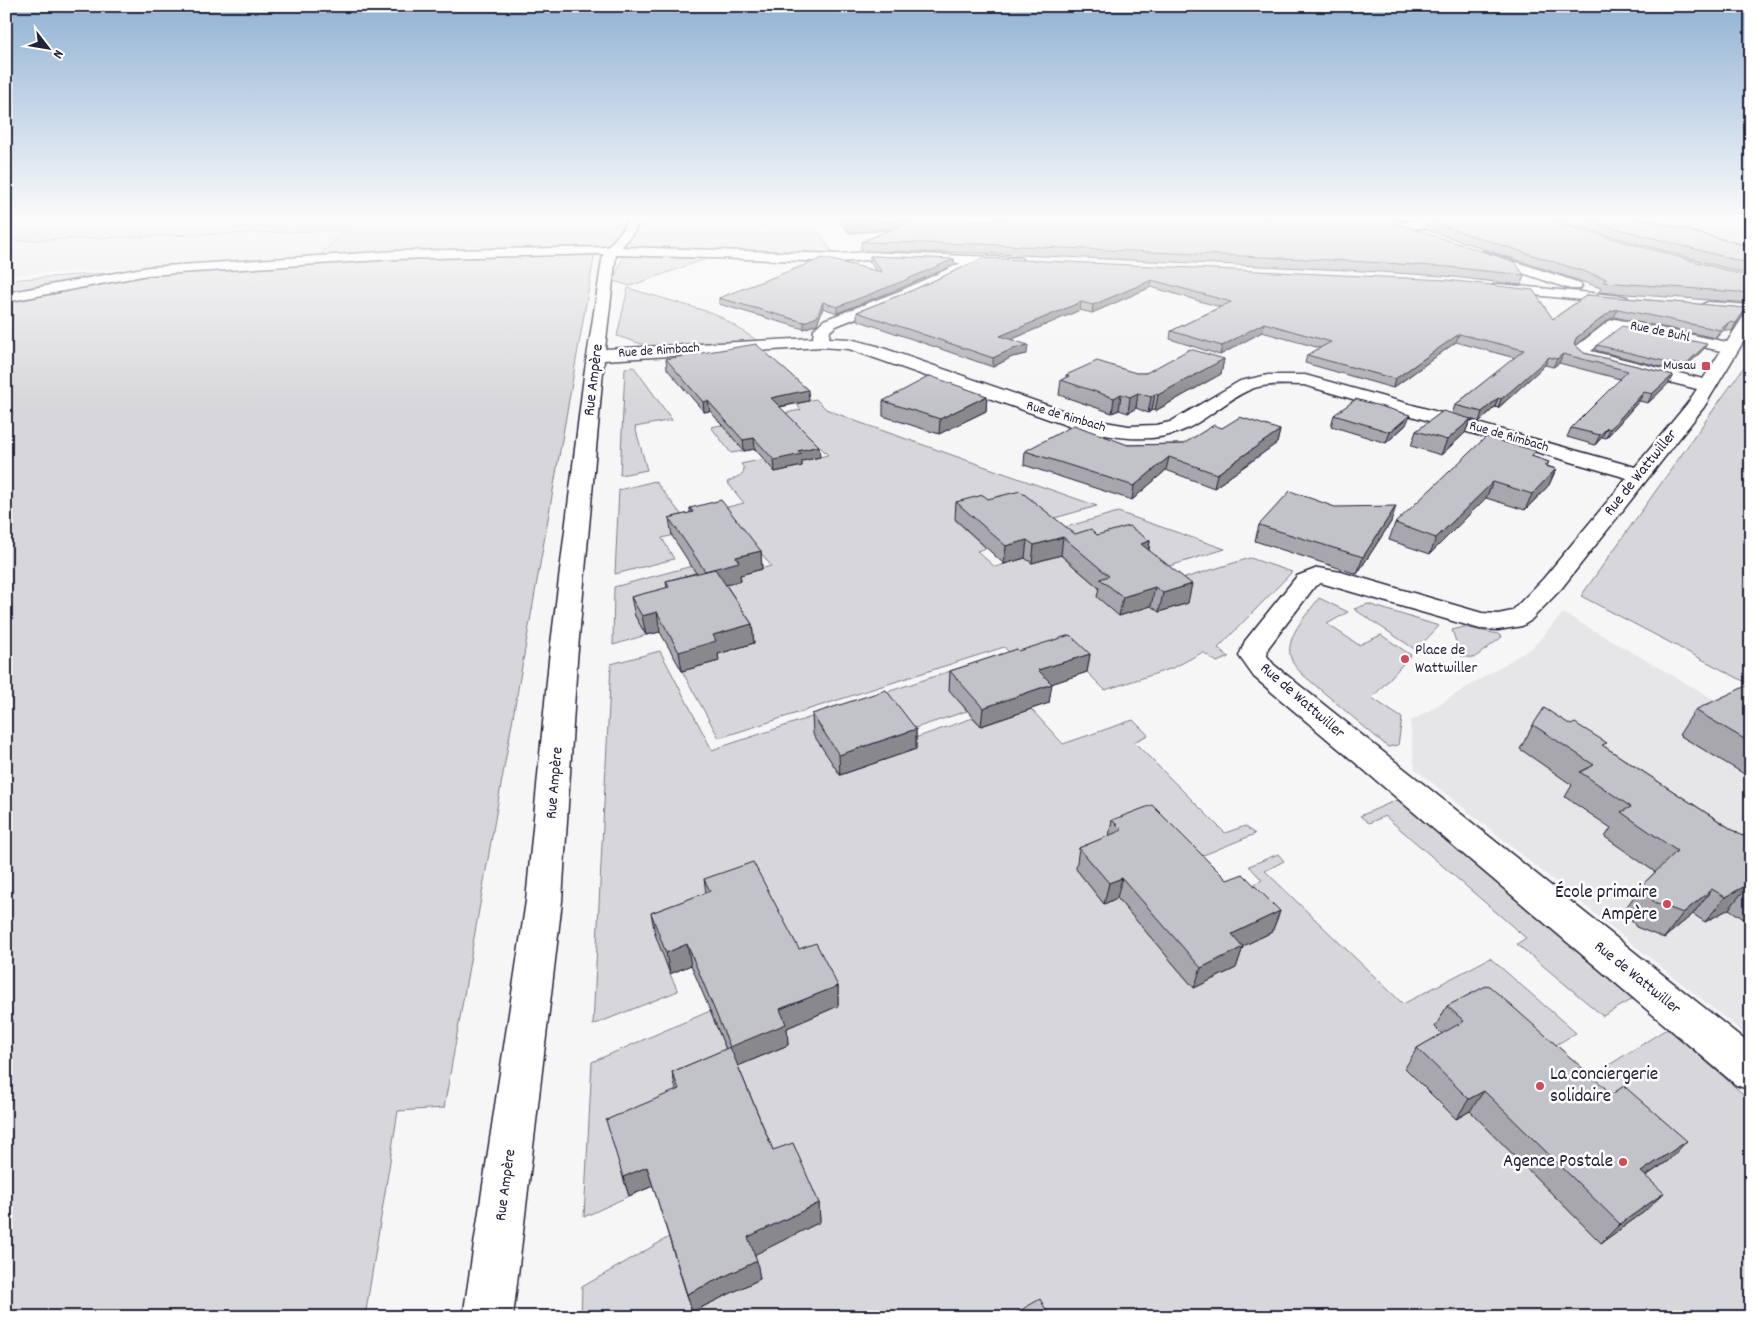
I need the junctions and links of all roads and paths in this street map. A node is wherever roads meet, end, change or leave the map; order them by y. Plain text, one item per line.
1 (86, 282) edge
2 (606, 282) edge
3 (931, 282) edge
4 (1565, 282) edge
5 (1486, 286) edge
6 (1588, 297) junction
7 (6, 298) edge
8 (1637, 301) edge
9 (1692, 306) edge
10 (1750, 312) edge
11 (821, 342) junction
12 (1731, 348) junction
13 (597, 355) junction
14 (1708, 386) junction
15 (1640, 475) junction
16 (1751, 1072) edge
17 (488, 1317) edge

1 - 7 street
2 - 13 street, Rue Ampère
3 - 11 street
4 - 6 street
5 - 6 street
6 - 8 street
9 - 10 street
10 - 12 street, Rue de Wattwiller
11 - 13 street, Rue de Rimbach
11 - 15 street, Rue de Rimbach
12 - 14 street, Rue de Wattwiller
12 - 14 street, Rue de Buhl
13 - 17 street, Rue Ampère
14 - 15 street, Rue de Wattwiller
15 - 16 street, Rue de Wattwiller

